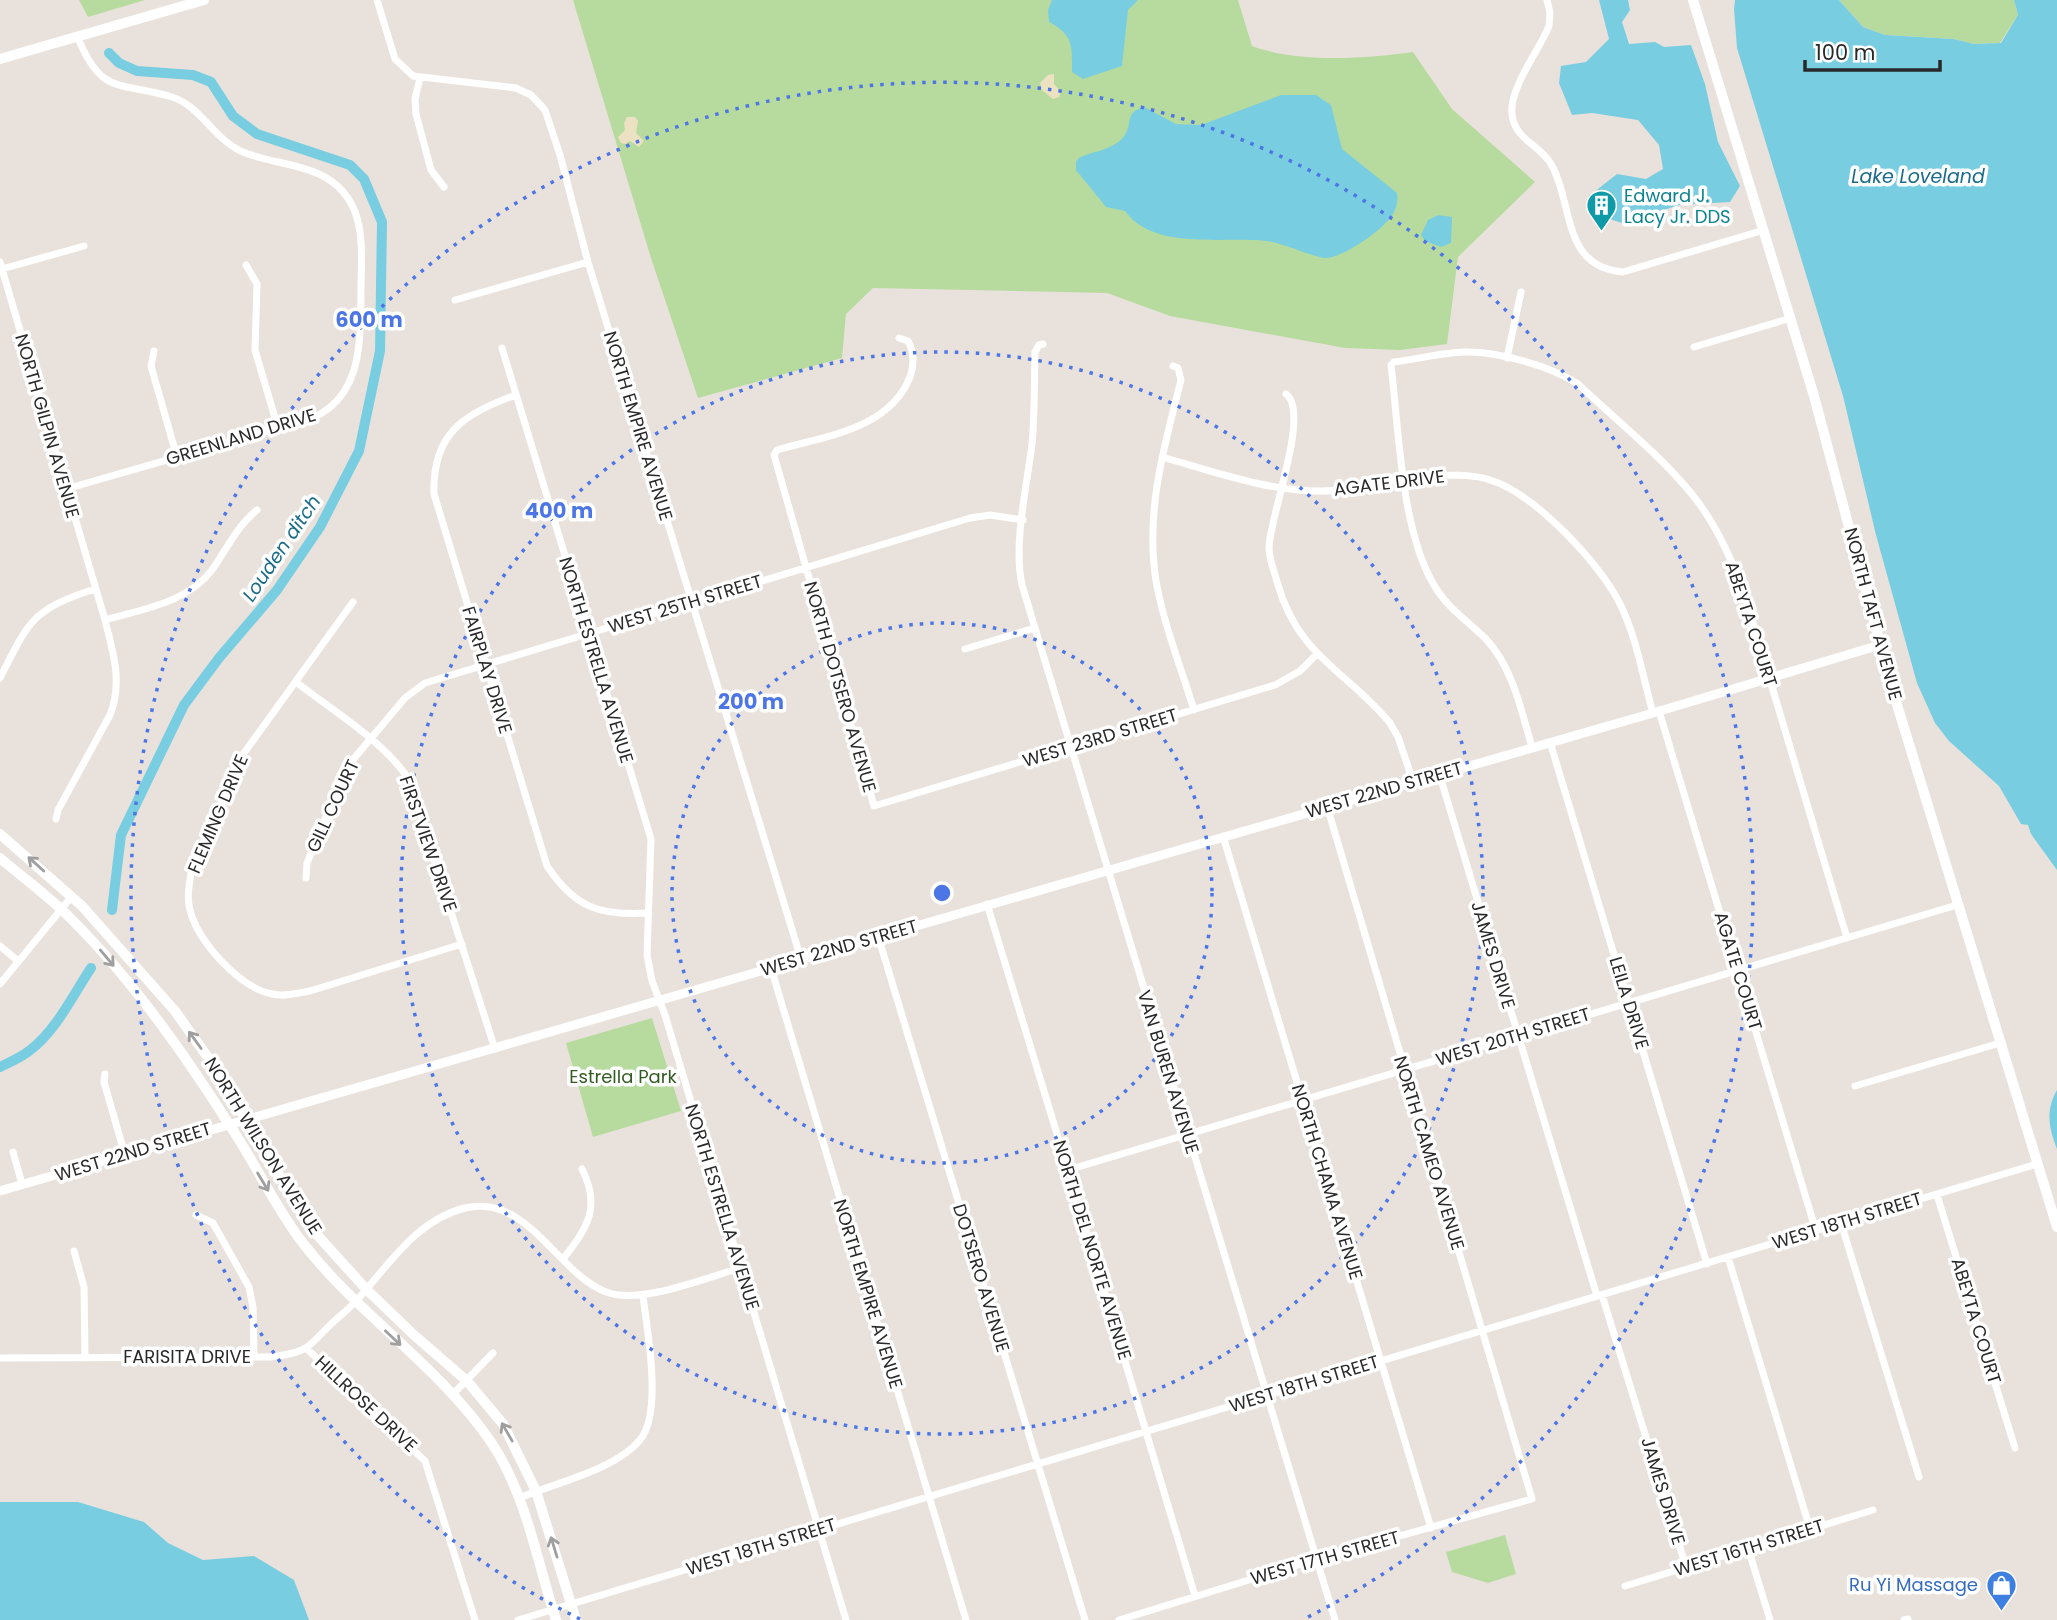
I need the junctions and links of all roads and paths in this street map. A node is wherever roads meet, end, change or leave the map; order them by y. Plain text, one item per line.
1 (204, 0) edge
2 (377, 0) edge
3 (1546, 0) edge
4 (1693, 0) edge
5 (78, 37) junction
6 (0, 59) edge
7 (420, 78) junction
8 (444, 187) dead end
9 (1764, 230) junction
10 (84, 246) dead end
11 (588, 262) junction
12 (246, 265) dead end
13 (1, 266) edge
14 (1521, 292) dead end
15 (455, 300) dead end
16 (1791, 317) junction
17 (899, 338) dead end
18 (1043, 344) dead end
19 (1694, 347) dead end
20 (502, 348) dead end
21 (153, 351) dead end
22 (1507, 358) junction
23 (1173, 366) dead end
24 (1286, 394) dead end
25 (516, 396) junction
26 (278, 428) junction
27 (177, 457) junction
28 (1162, 457) junction
29 (1405, 479) junction
30 (1281, 486) junction
31 (66, 489) junction
32 (257, 510) dead end
33 (1023, 520) junction
34 (806, 568) junction
35 (96, 589) junction
36 (692, 601) junction
37 (353, 602) dead end
38 (105, 620) junction
39 (1035, 628) junction
40 (588, 634) junction
41 (1880, 645) junction
42 (965, 649) dead end
43 (1317, 654) junction
44 (484, 665) junction
45 (0, 678) edge
46 (1769, 678) junction
47 (296, 682) junction
48 (1194, 710) junction
49 (1656, 712) junction
50 (370, 740) junction
51 (1550, 742) junction
52 (1072, 747) junction
53 (1532, 747) junction
54 (1439, 773) junction
55 (1413, 781) junction
56 (874, 806) joint
57 (1327, 806) junction
58 (56, 819) dead end
59 (0, 834) edge
60 (1223, 836) junction
61 (0, 858) edge
62 (1107, 869) junction
63 (306, 878) dead end
64 (72, 896) junction
65 (987, 904) junction
66 (1957, 905) junction
67 (60, 909) junction
68 (648, 913) junction
69 (878, 936) junction
70 (1847, 938) junction
71 (462, 944) junction
72 (0, 946) edge
73 (801, 959) junction
74 (18, 961) junction
75 (771, 968) junction
76 (1738, 971) junction
77 (0, 984) edge
78 (659, 1001) junction
79 (1628, 1003) junction
80 (1517, 1036) junction
81 (2000, 1044) junction
82 (495, 1049) junction
83 (1404, 1070) junction
84 (105, 1074) dead end
85 (1855, 1086) dead end
86 (1302, 1100) junction
87 (244, 1118) junction
88 (229, 1123) junction
89 (1187, 1134) junction
90 (13, 1152) dead end
91 (125, 1156) junction
92 (2038, 1164) junction
93 (582, 1168) dead end
94 (1068, 1170) junction
95 (22, 1184) junction
96 (0, 1191) edge
97 (1937, 1195) junction
98 (196, 1215) dead end
99 (1841, 1223) junction
100 (2057, 1227) edge
101 (1816, 1231) junction
102 (74, 1251) dead end
103 (1728, 1257) junction
104 (563, 1259) junction
105 (1707, 1264) junction
106 (740, 1268) junction
107 (366, 1289) junction
108 (643, 1296) junction
109 (1600, 1296) junction
110 (355, 1303) junction
111 (1483, 1331) junction
112 (306, 1348) junction
113 (493, 1353) dead end
114 (254, 1357) junction
115 (0, 1358) edge
116 (85, 1358) junction
117 (1381, 1361) junction
118 (467, 1381) junction
119 (453, 1394) junction
120 (1266, 1396) junction
121 (1145, 1432) junction
122 (2015, 1448) dead end
123 (1037, 1464) junction
124 (1919, 1477) dead end
125 (536, 1491) junction
126 (928, 1497) junction
127 (519, 1498) junction
128 (1532, 1499) joint
129 (1873, 1510) dead end
130 (1431, 1528) junction
131 (1810, 1529) junction
132 (819, 1530) junction
133 (1748, 1548) junction
134 (1317, 1559) junction
135 (1686, 1567) junction
136 (1625, 1586) dead end
137 (1195, 1596) junction
138 (571, 1604) junction
139 (554, 1615) edge
140 (475, 1620) edge
141 (518, 1620) edge
142 (576, 1620) edge
143 (846, 1620) edge
144 (966, 1620) edge
145 (1085, 1620) edge
146 (1119, 1620) edge
147 (1335, 1620) edge
148 (1770, 1620) edge

1 - 5 main road
2 - 7 street
3 - 9 street
4 - 9 main road, NORTH TAFT AVENUE
5 - 6 main road
5 - 26 street, GREENLAND DRIVE
7 - 8 street
7 - 11 street, NORTH EMPIRE AVENUE
9 - 16 main road, NORTH TAFT AVENUE
10 - 13 street
11 - 15 street
11 - 36 street, NORTH EMPIRE AVENUE
12 - 26 street
13 - 31 street, NORTH GILPIN AVENUE
14 - 22 street
16 - 19 street
16 - 41 main road, NORTH TAFT AVENUE
17 - 34 street, NORTH DOTSERO AVENUE
18 - 33 street, VAN BUREN AVENUE
20 - 25 street, NORTH ESTRELLA AVENUE
21 - 27 street
22 - 29 street, ABEYTA COURT
22 - 46 street, ABEYTA COURT
23 - 28 street
24 - 30 street
25 - 40 street, NORTH ESTRELLA AVENUE
25 - 44 street, FAIRPLAY DRIVE
26 - 27 street, GREENLAND DRIVE
27 - 31 street, GREENLAND DRIVE
28 - 30 street, AGATE DRIVE
28 - 48 street
29 - 30 street, AGATE DRIVE
29 - 49 street, AGATE DRIVE
29 - 53 street
30 - 43 street
31 - 35 street, NORTH GILPIN AVENUE
32 - 38 street
33 - 34 street, WEST 25TH STREET
33 - 39 street, VAN BUREN AVENUE
34 - 36 street, WEST 25TH STREET
34 - 56 street, NORTH DOTSERO AVENUE
35 - 38 street, NORTH GILPIN AVENUE
35 - 45 street
36 - 40 street, WEST 25TH STREET
36 - 73 street, NORTH EMPIRE AVENUE
37 - 47 street, FLEMING DRIVE
38 - 58 street, NORTH GILPIN AVENUE
39 - 42 street
39 - 52 street, VAN BUREN AVENUE
40 - 44 street, WEST 25TH STREET
40 - 68 street, NORTH ESTRELLA AVENUE
41 - 46 street, WEST 22ND STREET
41 - 66 main road, NORTH TAFT AVENUE
43 - 48 street, WEST 23RD STREET
43 - 55 street
44 - 50 street, WEST 25TH STREET
44 - 68 street, FAIRPLAY DRIVE
46 - 49 street, WEST 22ND STREET
46 - 70 street, ABEYTA COURT
47 - 50 street, FIRSTVIEW DRIVE
47 - 71 street, FLEMING DRIVE
48 - 52 street, WEST 23RD STREET
49 - 51 street, WEST 22ND STREET
49 - 76 street, AGATE COURT
50 - 63 street, GILL COURT
50 - 71 street, FIRSTVIEW DRIVE
51 - 53 street, WEST 22ND STREET
51 - 79 street, LEILA DRIVE
52 - 56 street, WEST 23RD STREET
52 - 62 street, VAN BUREN AVENUE
53 - 54 street, WEST 22ND STREET
54 - 55 street, WEST 22ND STREET
54 - 80 street, JAMES DRIVE
55 - 57 street, WEST 22ND STREET
57 - 60 street, WEST 22ND STREET
57 - 83 street, NORTH CAMEO AVENUE
64 -> 59 main road, NORTH WILSON AVENUE
60 - 62 street, WEST 22ND STREET
60 - 86 street, NORTH CHAMA AVENUE
61 - 67 main road, NORTH WILSON AVENUE
62 - 65 street, WEST 22ND STREET
62 - 89 street, VAN BUREN AVENUE
64 - 67 street
87 -> 64 main road, NORTH WILSON AVENUE
65 - 69 street, WEST 22ND STREET
65 - 94 street, NORTH DEL NORTE AVENUE
66 - 70 street, WEST 20TH STREET
66 - 81 main road, NORTH TAFT AVENUE
67 - 74 street
67 -> 88 main road, NORTH WILSON AVENUE
68 - 78 street, NORTH ESTRELLA AVENUE
69 - 73 street, WEST 22ND STREET
69 - 123 street, DOTSERO AVENUE
70 - 76 street, WEST 20TH STREET
71 - 82 street, FIRSTVIEW DRIVE
72 - 74 street
73 - 75 street, WEST 22ND STREET
74 - 77 street
75 - 78 street, WEST 22ND STREET
75 - 126 street, NORTH EMPIRE AVENUE
76 - 79 street, WEST 20TH STREET
76 - 101 street, AGATE COURT
78 - 82 street, WEST 22ND STREET
78 - 106 street, NORTH ESTRELLA AVENUE
79 - 80 street, WEST 20TH STREET
79 - 105 street, LEILA DRIVE
80 - 83 street, WEST 20TH STREET
80 - 109 street, JAMES DRIVE
81 - 85 street
81 - 92 main road, NORTH TAFT AVENUE
82 - 87 street, WEST 22ND STREET
83 - 86 street, WEST 20TH STREET
83 - 111 street, NORTH CAMEO AVENUE
84 - 91 street
86 - 89 street, WEST 20TH STREET
86 - 117 street, NORTH CHAMA AVENUE
87 - 88 street, WEST 22ND STREET
87 - 107 main road, NORTH WILSON AVENUE
88 - 91 street, WEST 22ND STREET
88 -> 110 main road, NORTH WILSON AVENUE
89 - 94 street, WEST 20TH STREET
89 - 120 street, VAN BUREN AVENUE
90 - 95 street
91 - 95 street, WEST 22ND STREET
92 - 97 street, WEST 18TH STREET
92 - 100 main road, NORTH TAFT AVENUE
93 - 104 street
94 - 121 street, NORTH DEL NORTE AVENUE
95 - 96 street, WEST 22ND STREET
97 - 99 street, WEST 18TH STREET
97 - 122 street, ABEYTA COURT
98 - 114 street
99 - 101 street, WEST 18TH STREET
99 - 124 street
101 - 103 street, WEST 18TH STREET
102 - 116 street
103 - 105 street, WEST 18TH STREET
103 - 131 street
104 - 107 street
104 - 108 street
105 - 109 street, WEST 18TH STREET
106 - 108 street
106 - 132 street, NORTH ESTRELLA AVENUE
107 - 110 street, FARISITA DRIVE
107 - 118 main road, NORTH WILSON AVENUE
108 - 125 street
109 - 111 street, WEST 18TH STREET
109 - 135 street, JAMES DRIVE
110 - 112 street, FARISITA DRIVE
110 -> 119 main road, NORTH WILSON AVENUE
111 - 117 street, WEST 18TH STREET
111 - 128 street, NORTH CAMEO AVENUE
112 - 114 street, FARISITA DRIVE
112 - 140 street, HILLROSE DRIVE
113 - 118 street
114 - 116 street, FARISITA DRIVE
115 - 116 street, FARISITA DRIVE
117 - 120 street, WEST 18TH STREET
117 - 130 street, NORTH CHAMA AVENUE
118 - 119 street
125 -> 118 main road, NORTH WILSON AVENUE
119 - 127 main road, NORTH WILSON AVENUE
120 - 121 street, WEST 18TH STREET
120 - 134 street, VAN BUREN AVENUE
121 - 123 street, WEST 18TH STREET
121 - 137 street, NORTH DEL NORTE AVENUE
123 - 126 street, WEST 18TH STREET
123 - 145 street, DOTSERO AVENUE
125 - 127 street
138 -> 125 main road, NORTH WILSON AVENUE
126 - 132 street, WEST 18TH STREET
126 - 144 street, NORTH EMPIRE AVENUE
127 - 139 main road, NORTH WILSON AVENUE
128 - 130 street, WEST 17TH STREET
129 - 131 street, WEST 16TH STREET
130 - 134 street, WEST 17TH STREET
131 - 133 street, WEST 16TH STREET
132 - 138 street, WEST 18TH STREET
132 - 143 street, NORTH ESTRELLA AVENUE
133 - 135 street, WEST 16TH STREET
133 - 148 street
134 - 137 street, WEST 17TH STREET
134 - 147 street, VAN BUREN AVENUE
135 - 136 street, WEST 16TH STREET
137 - 146 street, WEST 17TH STREET
138 - 139 street, WEST 18TH STREET
138 - 142 main road, NORTH WILSON AVENUE
139 - 141 street

